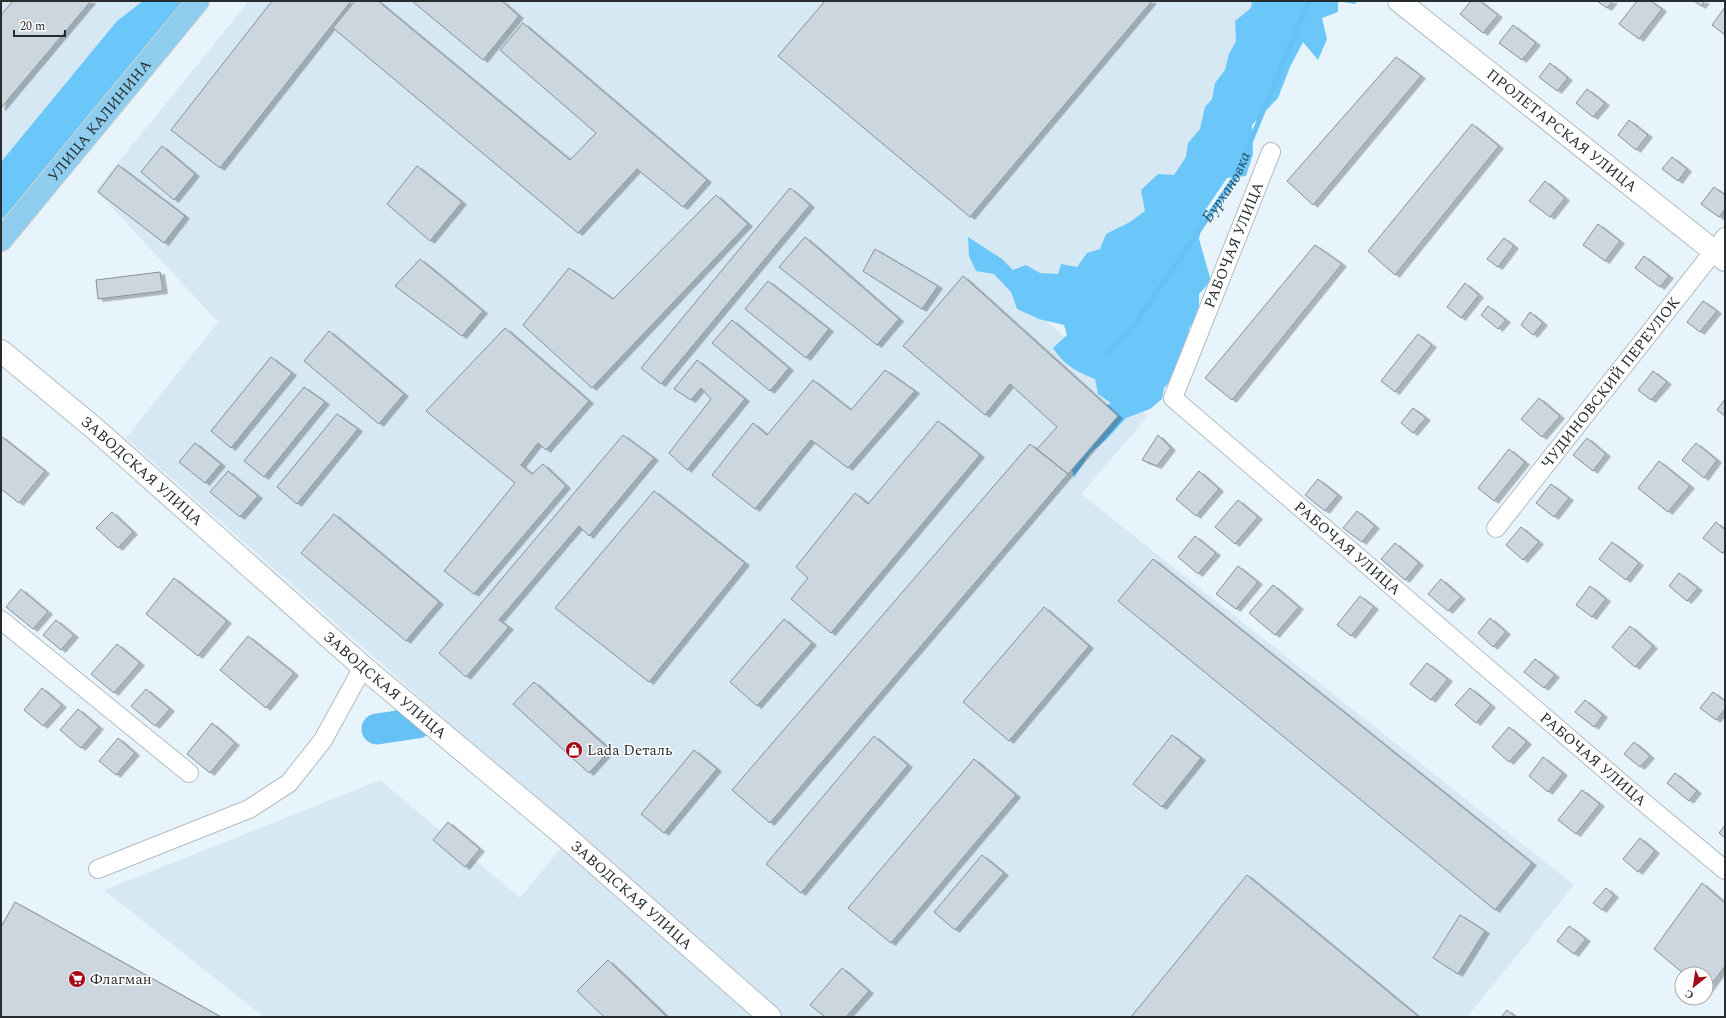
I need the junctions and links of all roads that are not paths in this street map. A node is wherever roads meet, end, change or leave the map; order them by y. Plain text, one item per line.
1 (198, 1) edge
2 (1399, 1) edge
3 (1271, 152) dead end
4 (1, 240) edge
5 (1721, 250) edge
6 (1, 351) edge
7 (1496, 528) dead end
8 (1, 620) edge
9 (363, 667) junction
10 (189, 773) dead end
11 (98, 869) dead end
12 (1725, 870) edge
13 (770, 1017) edge

1 - 4 main road, УЛИЦА КАЛИНИНА
2 - 5 street, ПРОЛЕТАРСКАЯ УЛИЦА
3 - 12 street, РАБОЧАЯ УЛИЦА
5 - 7 street, ЧУДИНОВСКИЙ ПЕРЕУЛОК
6 - 9 street, ЗАВОДСКАЯ УЛИЦА
8 - 10 street
9 - 11 street
9 - 13 street, ЗАВОДСКАЯ УЛИЦА

